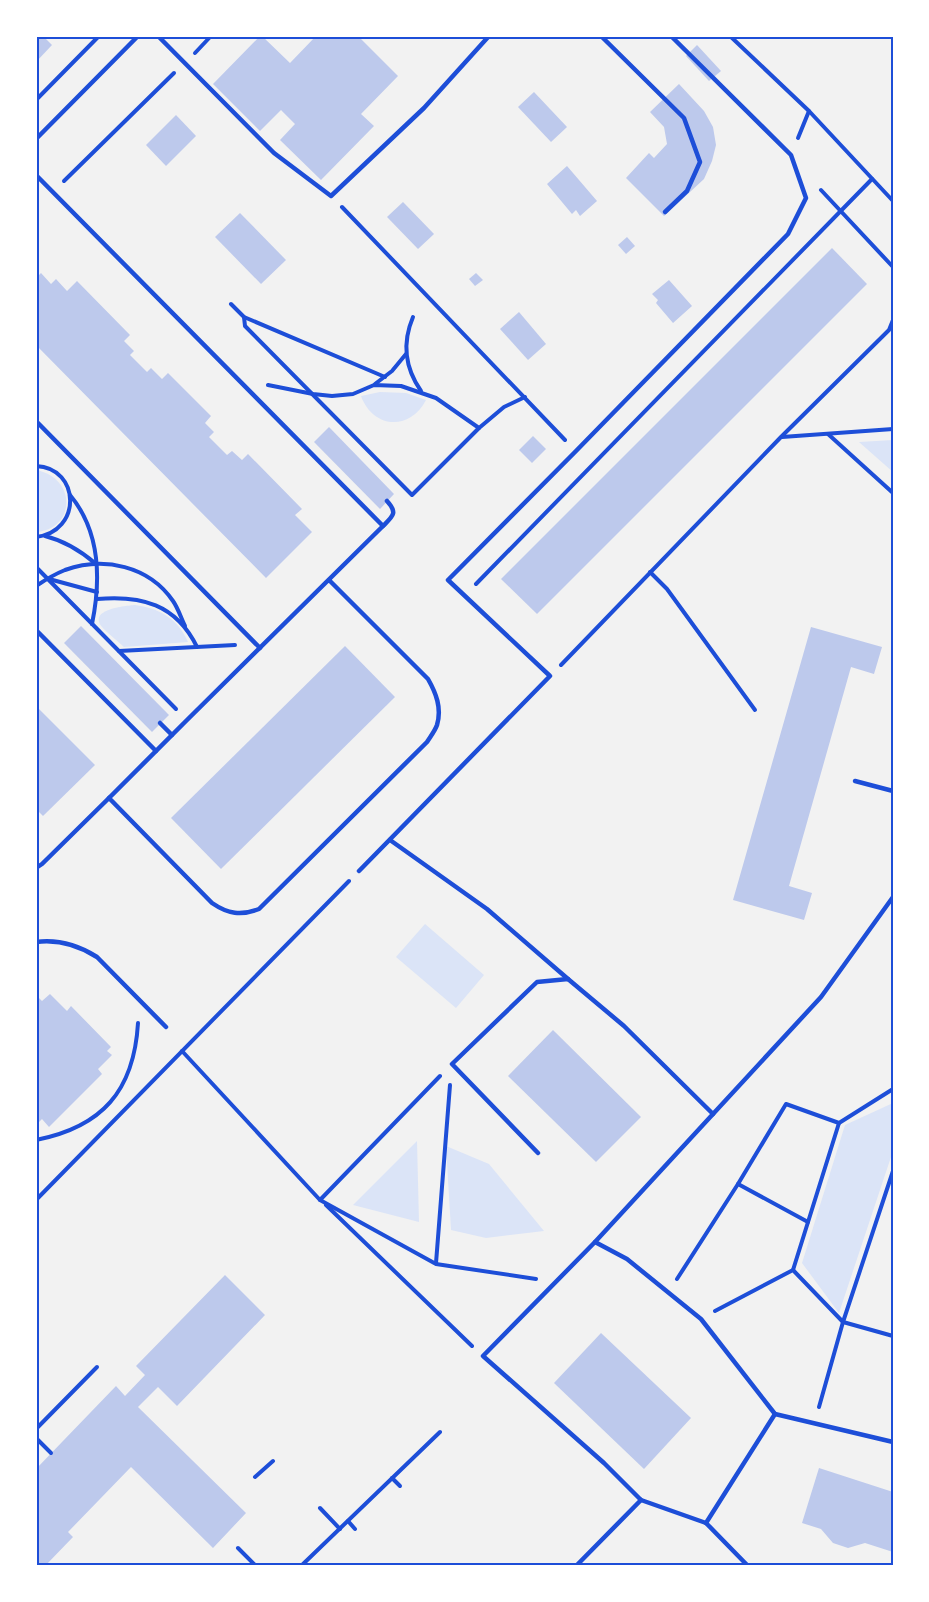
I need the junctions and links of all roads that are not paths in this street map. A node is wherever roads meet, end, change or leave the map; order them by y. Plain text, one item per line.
1 (138, 36) edge
2 (158, 36) edge
3 (489, 36) edge
4 (601, 36) edge
5 (670, 36) edge
6 (36, 139) edge
7 (36, 175) edge
8 (665, 212) dead end
9 (36, 421) edge
10 (387, 501) dead end
11 (383, 526) junction
12 (329, 580) junction
13 (36, 630) edge
14 (258, 646) junction
15 (160, 723) dead end
16 (172, 735) junction
17 (156, 751) junction
18 (855, 781) dead end
19 (893, 791) edge
20 (109, 798) junction
21 (390, 840) junction
22 (36, 868) edge
23 (359, 871) road end
24 (893, 897) edge
25 (36, 942) edge
26 (568, 979) junction
27 (166, 1027) dead end
28 (713, 1114) junction
29 (538, 1153) dead end
30 (596, 1242) junction
31 (775, 1414) junction
32 (893, 1442) edge
33 (641, 1500) junction
34 (706, 1523) junction
35 (576, 1566) edge
36 (748, 1566) edge

1 - 6 lane
2 - 3 lane
4 - 8 lane
5 - 21 lane
7 - 11 lane
9 - 14 lane
10 - 11 lane
11 - 12 lane
12 - 14 lane
12 - 20 lane
13 - 17 lane
14 - 16 lane
15 - 16 lane
16 - 17 lane
17 - 20 lane
18 - 19 lane
20 - 22 lane
21 - 23 lane
21 - 26 lane
24 - 28 lane
25 - 27 lane
26 - 28 lane
26 - 29 lane
28 - 30 lane
30 - 31 lane
30 - 33 lane
31 - 32 lane
31 - 34 lane
33 - 34 lane
33 - 35 lane
34 - 36 lane

